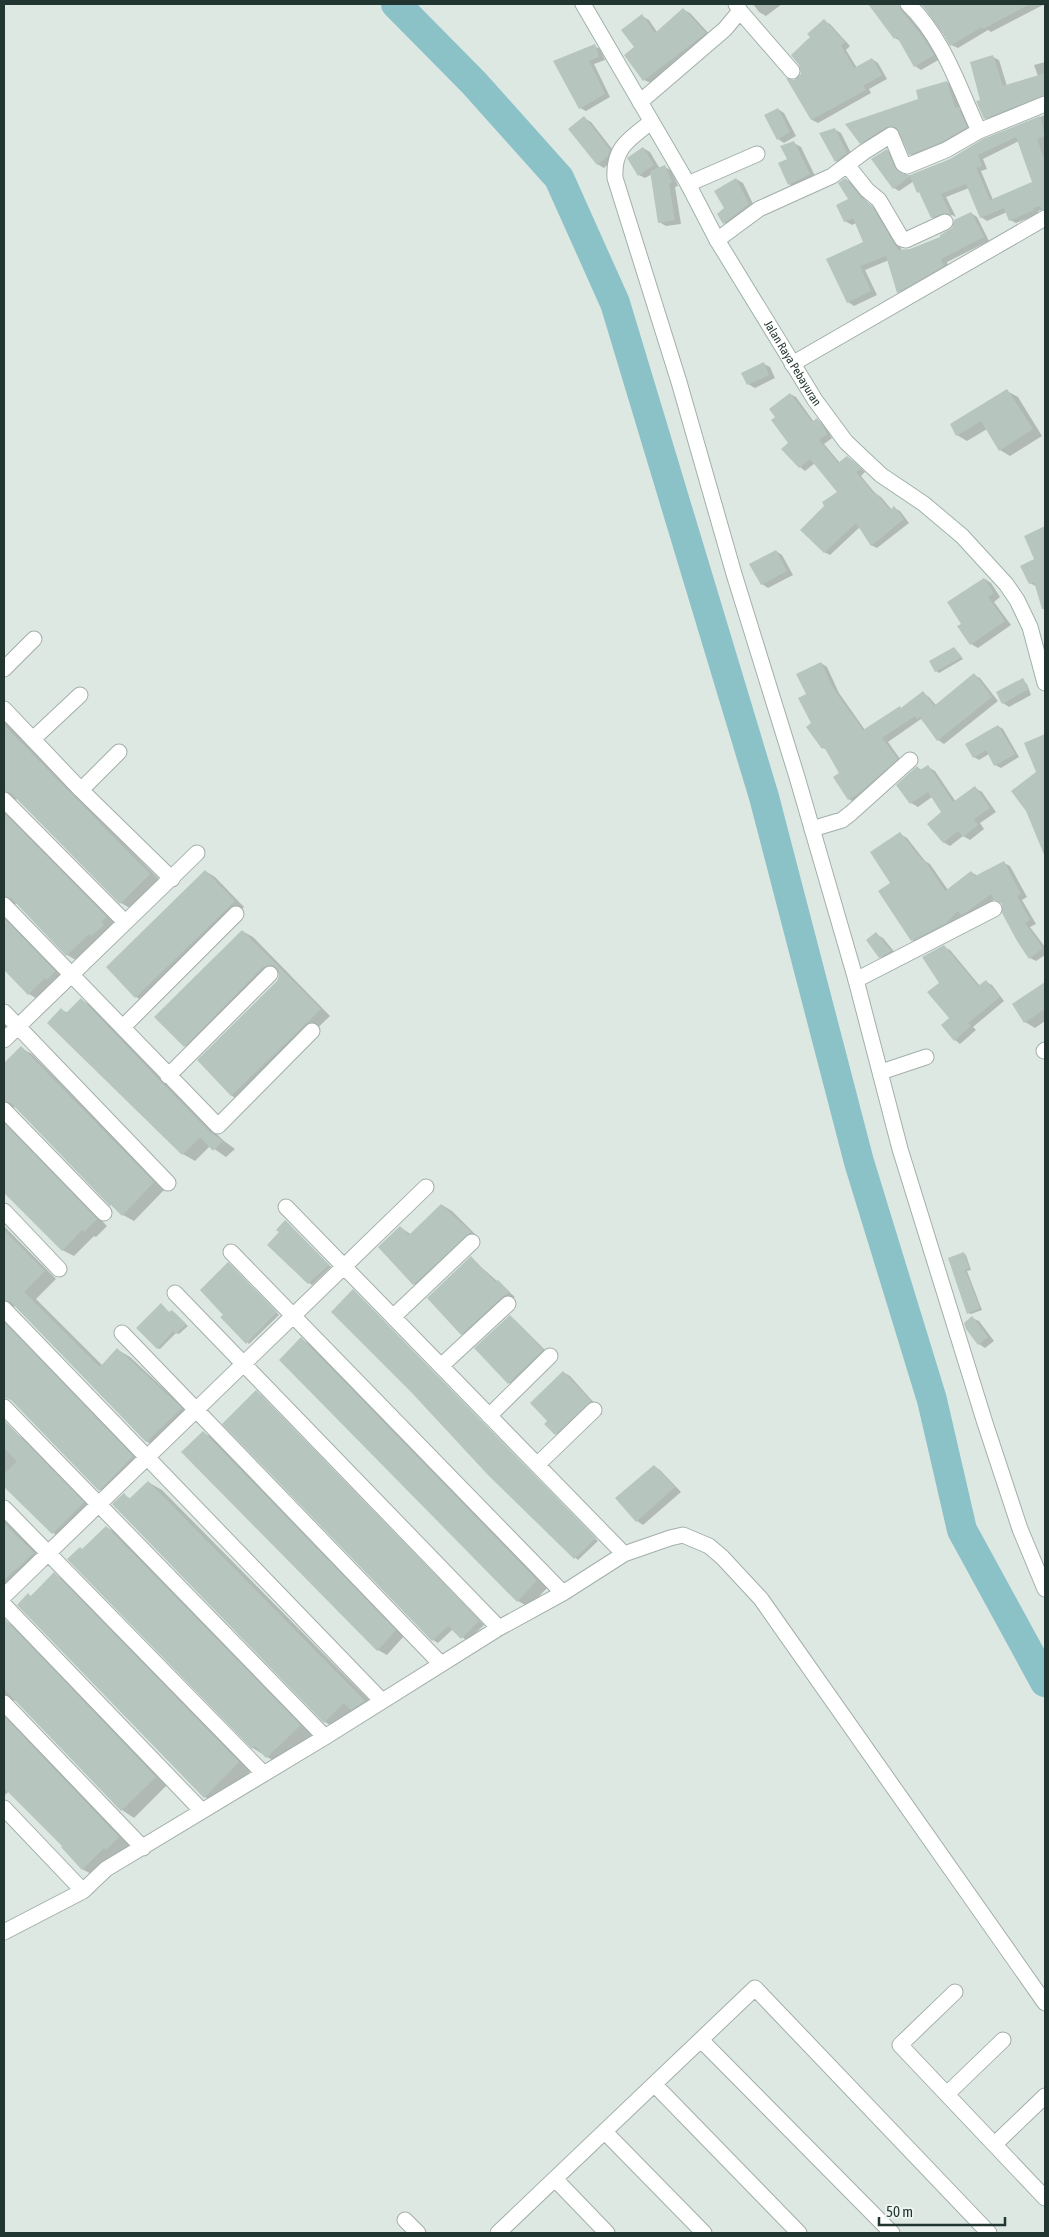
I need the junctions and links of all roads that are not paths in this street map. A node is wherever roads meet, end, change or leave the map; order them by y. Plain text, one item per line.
1 (583, 4) edge
2 (908, 4) edge
3 (738, 8) edge
4 (792, 71) dead end
5 (640, 102) junction
6 (1045, 104) edge
7 (651, 122) junction
8 (979, 131) junction
9 (757, 154) dead end
10 (847, 165) junction
11 (688, 184) junction
12 (1045, 218) edge
13 (945, 222) dead end
14 (717, 240) junction
15 (792, 364) junction
16 (34, 639) dead end
17 (4, 669) edge
18 (1045, 683) edge
19 (80, 695) dead end
20 (4, 709) edge
21 (32, 739) junction
22 (119, 752) dead end
23 (910, 760) dead end
24 (81, 790) junction
25 (4, 800) edge
26 (812, 828) junction
27 (198, 854) dead end
28 (172, 879) junction
29 (4, 905) edge
30 (994, 909) dead end
31 (236, 914) dead end
32 (125, 922) junction
33 (270, 974) dead end
34 (72, 975) junction
35 (856, 980) junction
36 (4, 1012) edge
37 (17, 1026) junction
38 (123, 1027) junction
39 (312, 1031) dead end
40 (4, 1040) edge
41 (926, 1056) dead end
42 (881, 1072) junction
43 (168, 1076) junction
44 (4, 1110) edge
45 (168, 1183) dead end
46 (426, 1187) dead end
47 (286, 1207) dead end
48 (4, 1211) edge
49 (104, 1213) dead end
50 (472, 1242) dead end
51 (231, 1252) dead end
52 (344, 1266) junction
53 (59, 1269) dead end
54 (175, 1293) dead end
55 (508, 1304) dead end
56 (4, 1309) edge
57 (293, 1316) junction
58 (393, 1317) junction
59 (122, 1333) dead end
60 (550, 1356) dead end
61 (244, 1363) junction
62 (441, 1366) junction
63 (4, 1407) edge
64 (196, 1410) junction
65 (594, 1410) dead end
66 (489, 1416) junction
67 (147, 1457) junction
68 (537, 1464) junction
69 (98, 1504) junction
70 (4, 1508) edge
71 (48, 1553) junction
72 (624, 1554) junction
73 (1045, 1589) edge
74 (563, 1593) junction
75 (4, 1596) edge
76 (4, 1605) edge
77 (499, 1628) junction
78 (441, 1664) junction
79 (382, 1701) junction
80 (4, 1703) edge
81 (325, 1737) junction
82 (263, 1773) junction
83 (4, 1808) edge
84 (202, 1811) junction
85 (143, 1848) junction
86 (83, 1891) junction
87 (4, 1932) edge
88 (955, 1992) dead end
89 (1045, 2003) edge
90 (702, 2040) junction
91 (1003, 2040) dead end
92 (654, 2084) junction
93 (947, 2094) junction
94 (1045, 2096) edge
95 (605, 2132) junction
96 (995, 2144) junction
97 (555, 2179) junction
98 (1045, 2198) edge
99 (405, 2220) dead end
100 (506, 2231) edge
101 (418, 2233) edge
102 (607, 2233) edge
103 (704, 2233) edge
104 (798, 2233) edge
105 (892, 2233) edge
106 (988, 2233) edge

1 - 5 street, Jalan Raya Pebayuran
2 - 8 street
3 - 4 street
3 - 5 street
5 - 7 street, Jalan Raya Pebayuran
6 - 8 street
7 - 11 street, Jalan Raya Pebayuran
7 - 26 street
8 - 10 street
9 - 11 street
10 - 13 street
10 - 14 street
11 - 14 street, Jalan Raya Pebayuran
12 - 15 street
14 - 15 street, Jalan Raya Pebayuran
15 - 18 street, Jalan Raya Pebayuran
16 - 17 street
19 - 21 street
20 - 21 street
21 - 24 street
22 - 24 street
23 - 26 street
24 - 28 street
25 - 32 street
26 - 35 street
27 - 28 street
28 - 32 street
29 - 34 street
30 - 35 street
31 - 38 street
32 - 34 street
33 - 43 street
34 - 37 street
34 - 38 street
35 - 42 street
36 - 37 street
37 - 40 street
37 - 45 street
38 - 43 street
39 - 43 street
41 - 42 street
42 - 73 street
44 - 49 street
46 - 52 street
47 - 52 street
48 - 53 street
50 - 58 street
51 - 57 street
52 - 57 street
52 - 58 street
54 - 61 street
55 - 62 street
56 - 67 street
57 - 61 street
57 - 74 street
58 - 62 street
59 - 64 street
60 - 66 street
61 - 64 street
61 - 77 street
62 - 66 street
63 - 69 street
64 - 67 street
64 - 78 street
65 - 68 street
66 - 68 street
67 - 69 street
67 - 79 street
68 - 72 street
69 - 71 street
69 - 81 street
70 - 71 street
71 - 75 street
71 - 82 street
72 - 74 street
72 - 89 street
74 - 77 street
76 - 84 street
77 - 78 street
78 - 79 street
79 - 81 street
80 - 85 street
81 - 82 street
82 - 84 street
83 - 86 street
84 - 85 street
85 - 86 street
86 - 87 street
88 - 93 street
90 - 92 street
90 - 105 street
90 - 106 street
91 - 93 street
92 - 95 street
92 - 104 street
93 - 96 street
94 - 96 street
95 - 97 street
95 - 103 street
96 - 98 street
97 - 100 street
97 - 102 street
99 - 101 street

